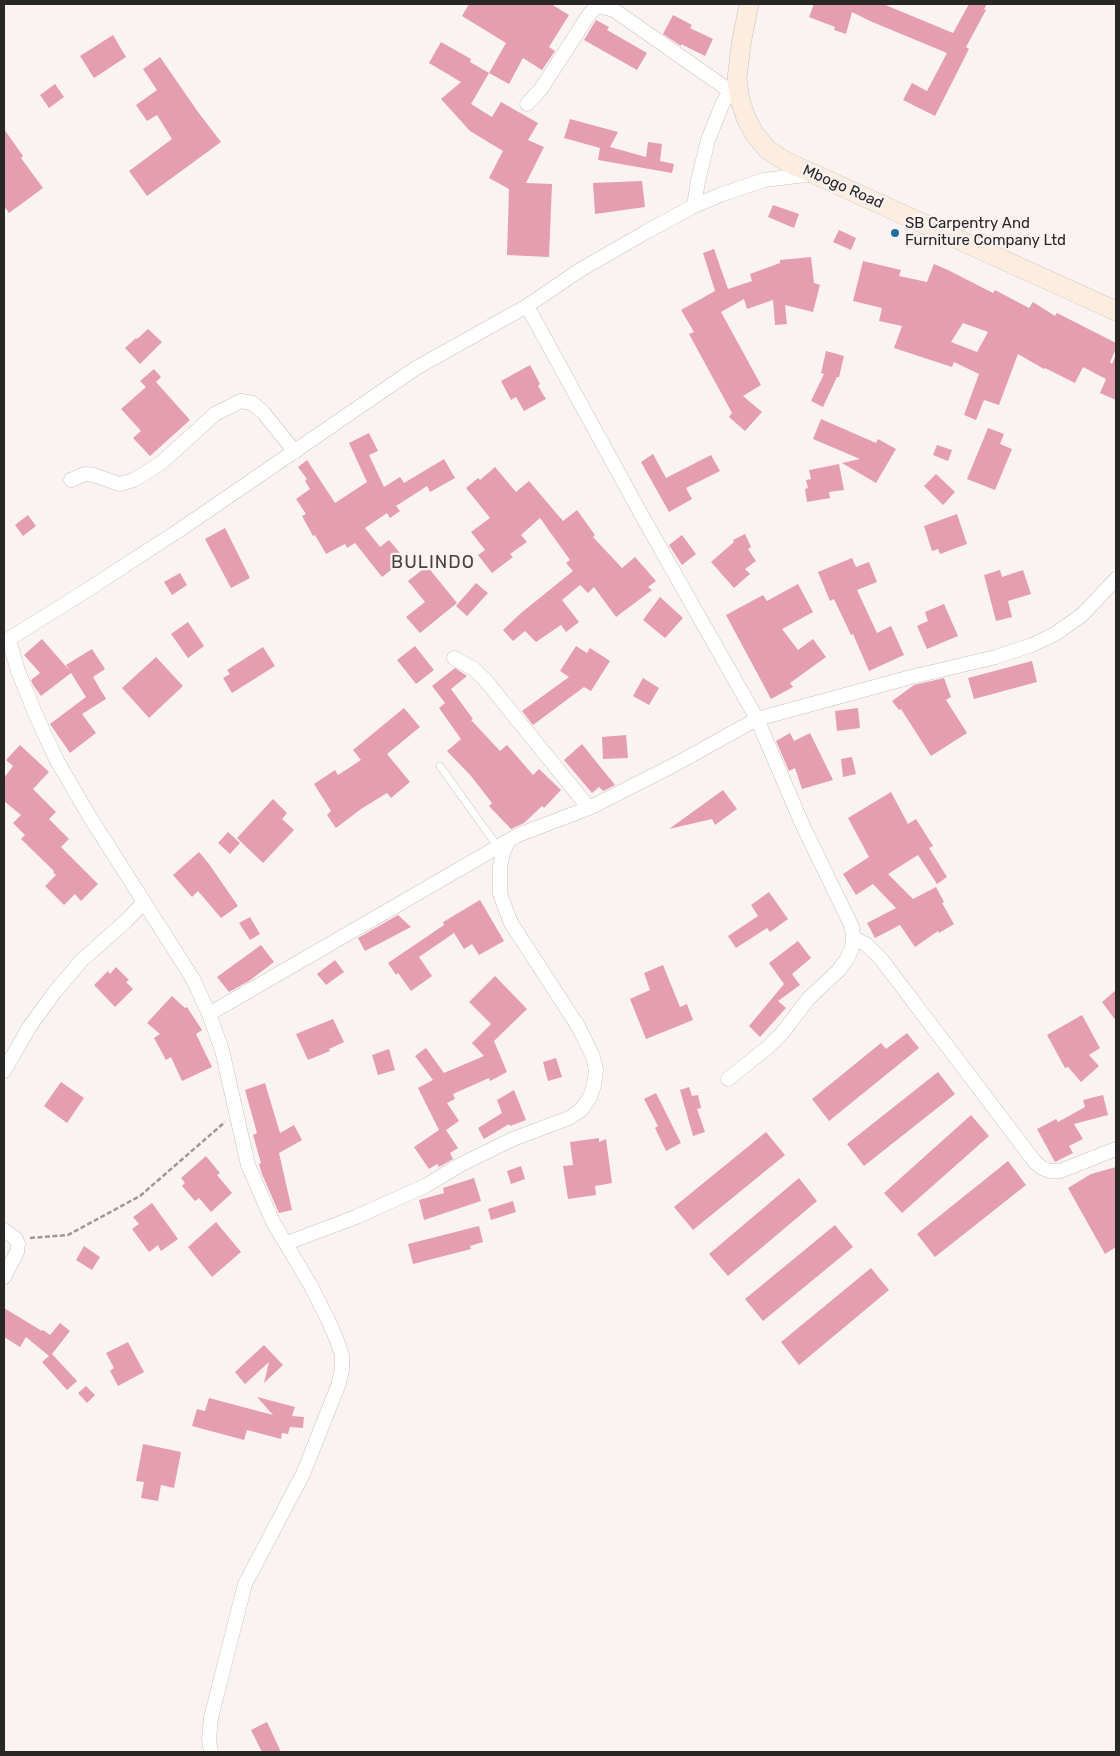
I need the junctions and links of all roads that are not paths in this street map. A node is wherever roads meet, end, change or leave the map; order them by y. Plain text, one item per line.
1 (749, 4) edge
2 (734, 85) junction
3 (527, 104) dead end
4 (814, 174) junction
5 (694, 206) junction
6 (527, 306) junction
7 (1116, 311) edge
8 (295, 452) junction
9 (71, 480) dead end
10 (1116, 579) edge
11 (7, 641) edge
12 (454, 658) dead end
13 (757, 719) junction
14 (440, 766) dead end
15 (589, 808) junction
16 (503, 844) junction
17 (144, 902) junction
18 (854, 937) junction
19 (209, 1014) junction
20 (4, 1071) edge
21 (728, 1079) dead end
22 (1116, 1149) edge
23 (4, 1230) edge
24 (286, 1243) junction
25 (4, 1277) edge
26 (211, 1752) edge

1 - 2 main road, Mbogo Road
2 - 3 street
2 - 4 main road, Mbogo Road
2 - 5 street
4 - 5 street
4 - 7 main road, Mbogo Road
5 - 6 street
6 - 8 street
6 - 13 street
8 - 9 street
8 - 11 street
10 - 13 street
11 - 17 street
12 - 15 street
13 - 15 street
13 - 18 street
14 - 16 lane
15 - 16 street
16 - 19 street
16 - 24 street
17 - 19 street
17 - 20 street
18 - 21 street
18 - 22 street
19 - 24 street
23 - 25 street
24 - 26 street

